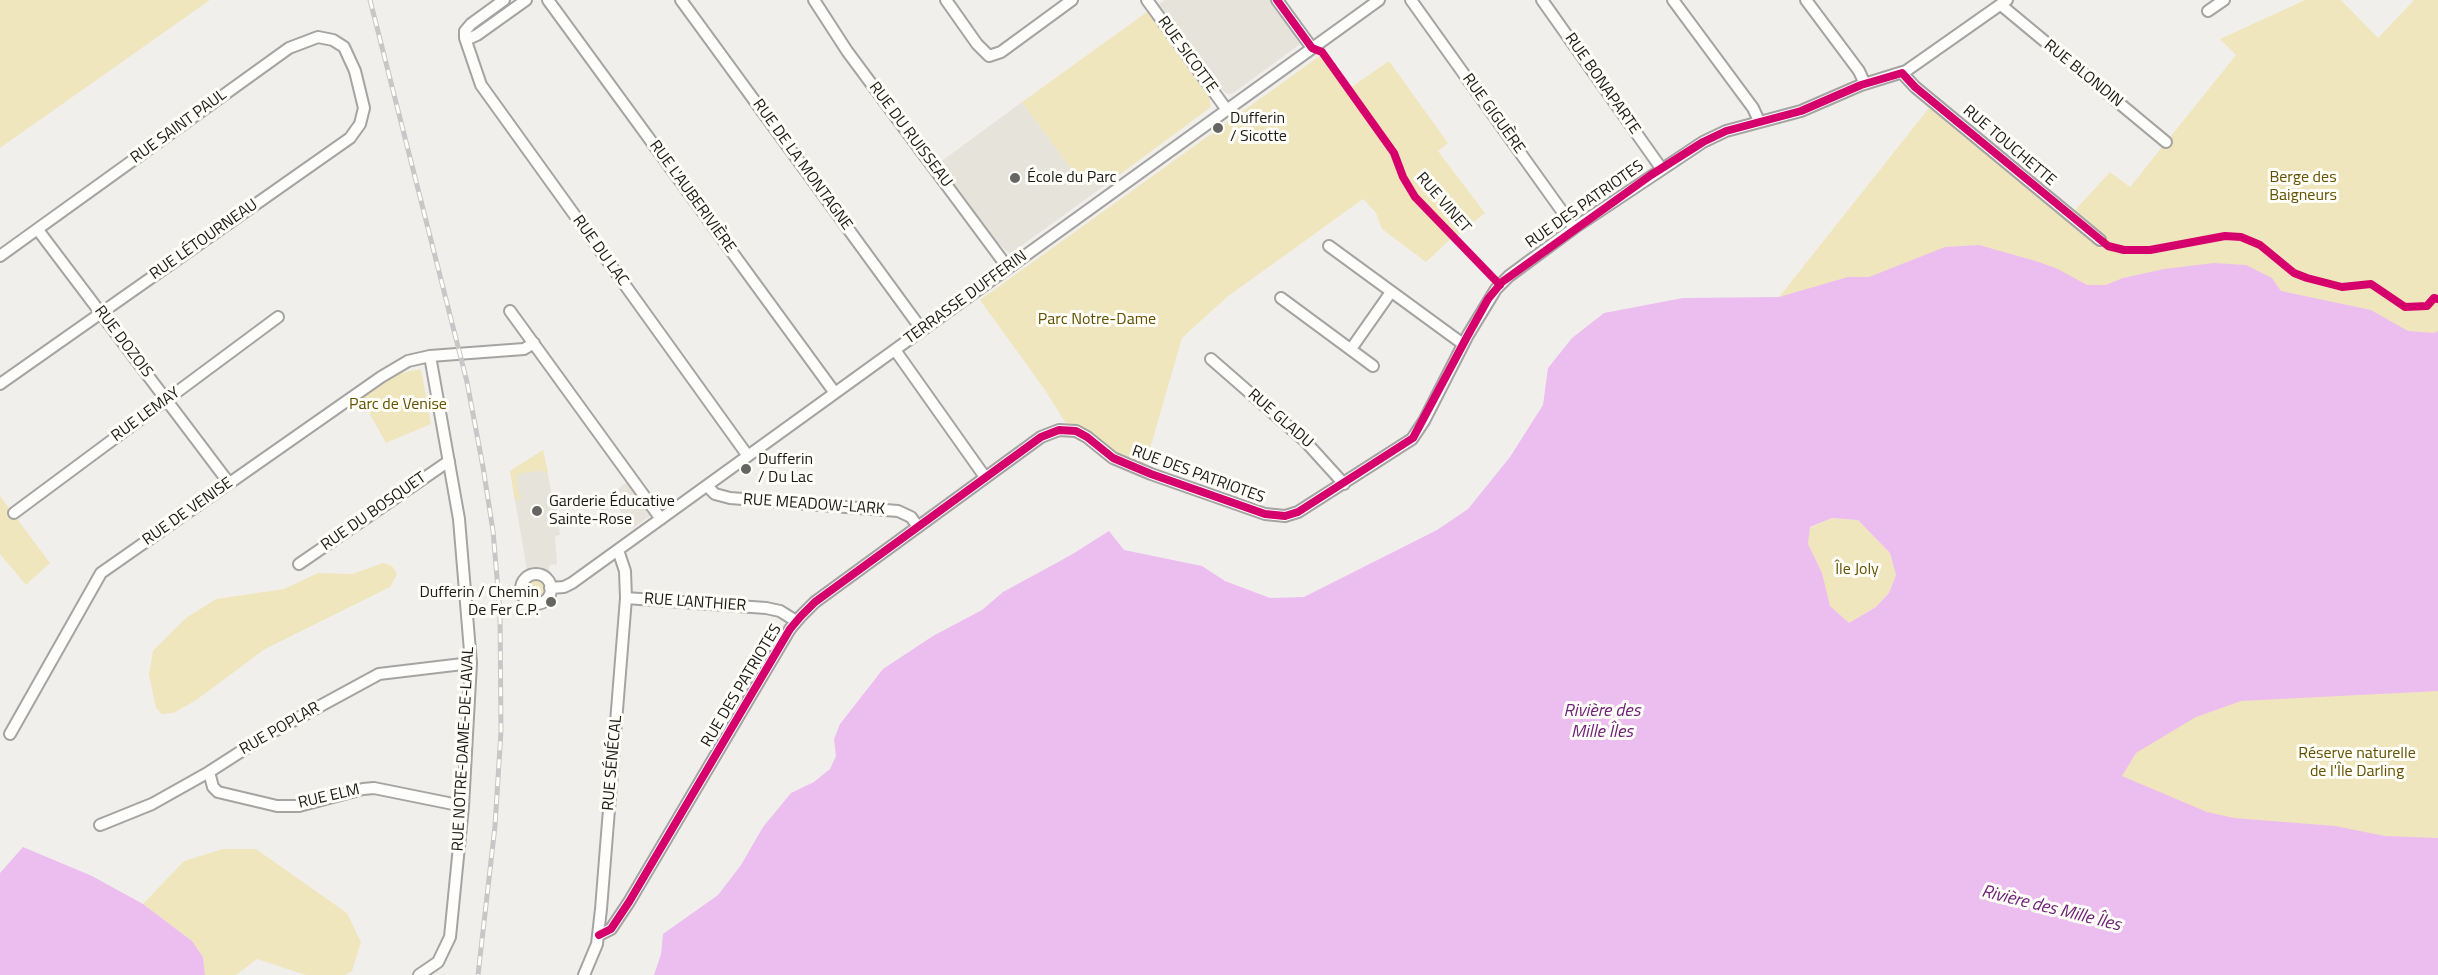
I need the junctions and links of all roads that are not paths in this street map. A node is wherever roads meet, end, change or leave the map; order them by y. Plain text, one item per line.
1 (504, 0) edge
2 (526, 0) edge
3 (548, 0) edge
4 (681, 0) edge
5 (814, 0) edge
6 (946, 0) edge
7 (1072, 0) edge
8 (1147, 0) edge
9 (1277, 0) edge
10 (1379, 0) edge
11 (1411, 0) edge
12 (1542, 0) edge
13 (1673, 0) edge
14 (1806, 0) edge
15 (2223, 0) edge
16 (2004, 2) edge
17 (2208, 10) dead end
18 (466, 40) junction
19 (1312, 48) junction
20 (355, 70) joint
21 (1902, 73) junction
22 (1865, 84) junction
23 (1227, 110) junction
24 (1759, 122) junction
25 (2166, 142) dead end
26 (1661, 168) junction
27 (1574, 228) junction
28 (38, 230) junction
29 (2100, 240) dead end
30 (1329, 246) dead end
31 (0, 256) edge
32 (1008, 268) junction
33 (1390, 292) junction
34 (1281, 298) dead end
35 (510, 310) dead end
36 (100, 312) junction
37 (278, 317) dead end
38 (922, 330) junction
39 (534, 343) junction
40 (1463, 344) junction
41 (1351, 349) junction
42 (895, 350) junction
43 (430, 356) junction
44 (1211, 359) dead end
45 (1373, 366) dead end
46 (0, 384) edge
47 (835, 393) junction
48 (167, 400) junction
49 (748, 456) junction
50 (449, 460) junction
51 (986, 477) junction
52 (230, 483) junction
53 (1344, 484) junction
54 (707, 486) junction
55 (14, 513) dead end
56 (661, 519) junction
57 (918, 527) junction
58 (618, 550) junction
59 (299, 564) dead end
60 (550, 588) dead end
61 (626, 598) junction
62 (796, 621) junction
63 (471, 663) junction
64 (10, 734) dead end
65 (209, 772) junction
66 (463, 806) junction
67 (100, 825) dead end
68 (599, 934) junction
69 (419, 975) edge
70 (584, 975) edge

1 - 18 street
2 - 18 street
3 - 47 street, RUE L'AUBERIVIÈRE
4 - 38 street, RUE DE LA MONTAGNE
5 - 32 street, RUE DU RUISSEAU
6 - 7 street
8 - 23 street, RUE SICOTTE
9 - 19 street
10 - 19 street, TERRASSE DUFFERIN
11 - 27 street, RUE GIGUÈRE
12 - 26 street, RUE BONAPARTE
13 - 24 street
14 - 22 street
15 - 17 street
16 - 21 street, RUE DES PATRIOTES
16 - 25 street, RUE BLONDIN
18 - 49 street, RUE DU LAC
19 - 23 street, TERRASSE DUFFERIN
20 - 28 street, RUE SAINT PAUL
20 - 36 street, RUE LÉTOURNEAU
21 - 22 street, RUE DES PATRIOTES
21 - 29 street, RUE TOUCHETTE
22 - 24 street, RUE DES PATRIOTES
23 - 32 street, TERRASSE DUFFERIN
24 - 26 street, RUE DES PATRIOTES
26 - 27 street, RUE DES PATRIOTES
27 - 40 street, RUE DES PATRIOTES
28 - 31 street, RUE SAINT PAUL
28 - 36 street, RUE DOZOIS
30 - 33 street
32 - 38 street, TERRASSE DUFFERIN
33 - 40 street
33 - 41 street
34 - 41 street
35 - 39 street
36 - 46 street, RUE LÉTOURNEAU
36 - 48 street, RUE DOZOIS
37 - 48 street, RUE LEMAY
38 - 42 street, TERRASSE DUFFERIN
39 - 43 street, RUE DE VENISE
39 - 56 street
40 - 53 street, RUE DES PATRIOTES
41 - 45 street
42 - 47 street, TERRASSE DUFFERIN
42 - 51 street
43 - 50 street, RUE NOTRE-DAME-DE-LAVAL
43 - 52 street, RUE DE VENISE
44 - 53 street, RUE GLADU
47 - 49 street, TERRASSE DUFFERIN
48 - 52 street, RUE DOZOIS
48 - 55 street, RUE LEMAY
49 - 54 street, TERRASSE DUFFERIN
50 - 59 street, RUE DU BOSQUET
50 - 63 street, RUE NOTRE-DAME-DE-LAVAL
51 - 53 street, RUE DES PATRIOTES
51 - 57 street, RUE DES PATRIOTES
52 - 64 street, RUE DE VENISE
54 - 56 street, TERRASSE DUFFERIN
54 - 57 street, RUE MEADOW-LARK
56 - 58 street, TERRASSE DUFFERIN
57 - 62 street, RUE DES PATRIOTES
58 - 60 street, TERRASSE DUFFERIN
58 - 61 street, RUE SÉNÉCAL
61 - 62 street, RUE LANTHIER
61 - 68 street, RUE SÉNÉCAL
62 - 68 street, RUE DES PATRIOTES
63 - 65 street, RUE POPLAR
63 - 66 street, RUE NOTRE-DAME-DE-LAVAL
65 - 66 street, RUE ELM
65 - 67 street, RUE POPLAR
66 - 69 street, RUE NOTRE-DAME-DE-LAVAL
68 - 70 street, RUE SÉNÉCAL

